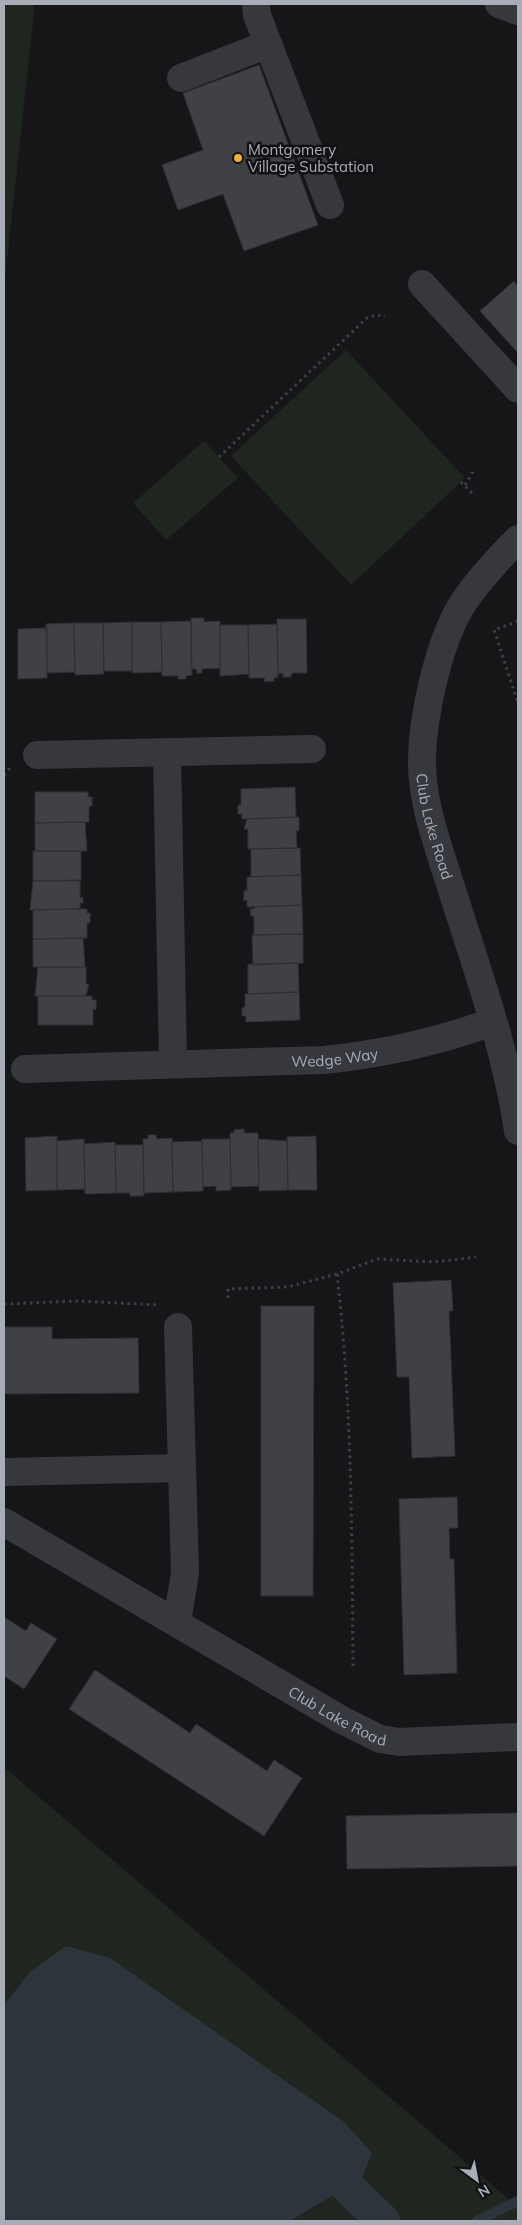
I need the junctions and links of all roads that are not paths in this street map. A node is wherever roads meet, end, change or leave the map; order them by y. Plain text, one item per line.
1 (256, 4) edge
2 (499, 4) edge
3 (518, 11) edge
4 (268, 44) junction
5 (181, 78) dead end
6 (330, 205) dead end
7 (422, 284) dead end
8 (518, 389) edge
9 (518, 539) edge
10 (312, 749) dead end
11 (167, 753) junction
12 (37, 754) dead end
13 (492, 1022) junction
14 (173, 1064) junction
15 (25, 1068) dead end
16 (518, 1131) edge
17 (178, 1327) dead end
18 (182, 1468) junction
19 (4, 1472) edge
20 (4, 1522) edge
21 (176, 1622) junction
22 (518, 1738) edge

1 - 4 street
2 - 3 street
4 - 5 street
4 - 6 street
7 - 8 street
9 - 13 street, Club Lake Road
10 - 11 street
11 - 12 street
11 - 14 street
13 - 14 street, Wedge Way
13 - 16 street, Club Lake Road
14 - 15 street, Wedge Way
17 - 18 street
18 - 19 street
18 - 21 street
20 - 21 street, Club Lake Road
21 - 22 street, Club Lake Road

